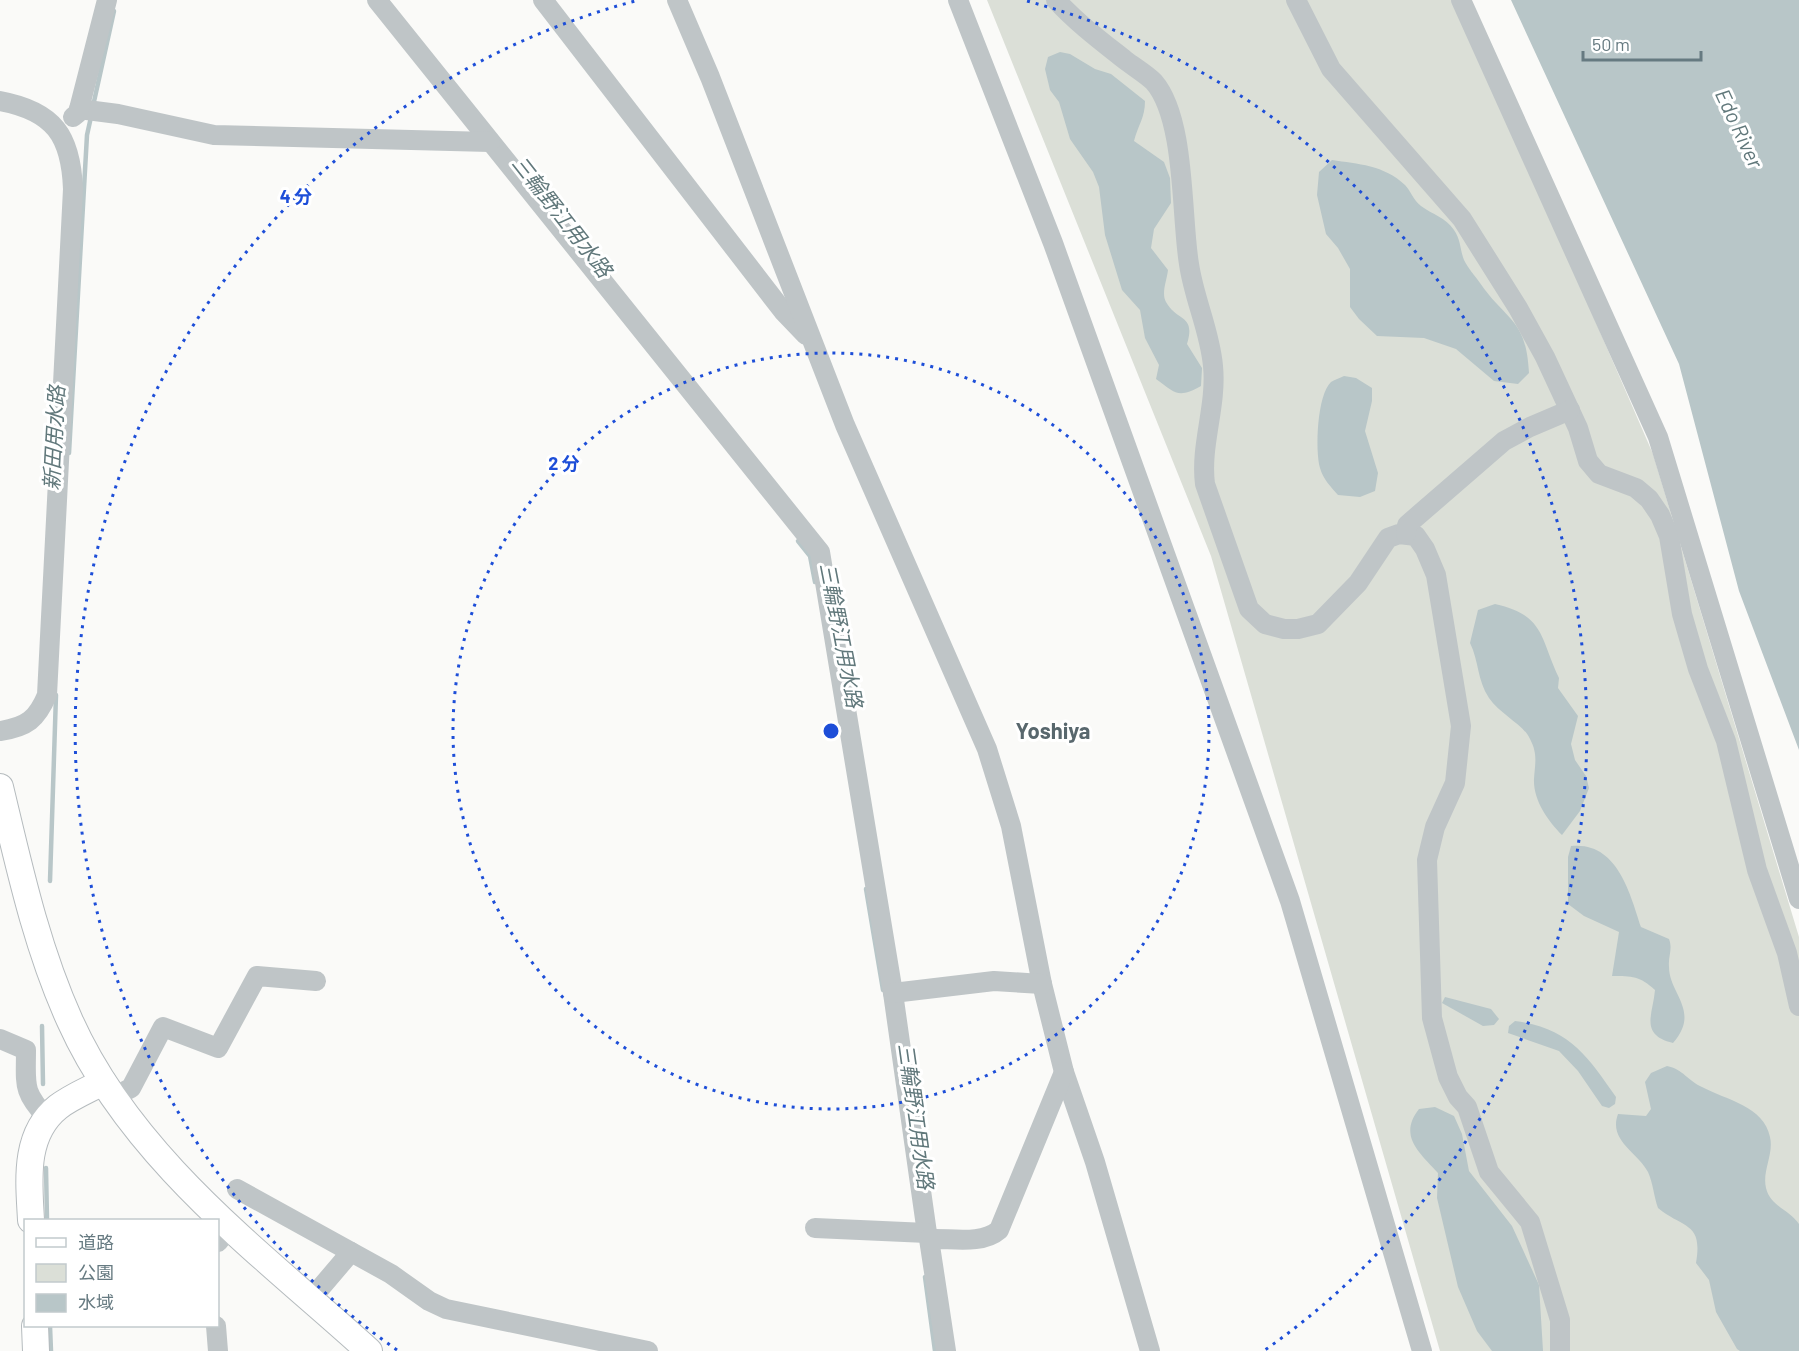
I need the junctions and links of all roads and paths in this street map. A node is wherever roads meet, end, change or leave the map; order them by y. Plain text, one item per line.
1 (107, 0) edge
2 (377, 0) edge
3 (543, 0) edge
4 (677, 0) edge
5 (958, 0) edge
6 (1056, 0) edge
7 (1296, 0) edge
8 (1461, 0) edge
9 (0, 101) edge
10 (79, 109) junction
11 (58, 129) junction
12 (490, 142) junction
13 (813, 344) junction
14 (1570, 410) junction
15 (1670, 480) junction
16 (1642, 493) junction
17 (1406, 534) junction
18 (0, 731) edge
19 (0, 786) edge
20 (1799, 899) edge
21 (316, 981) dead end
22 (1042, 984) junction
23 (893, 993) junction
24 (1799, 1006) edge
25 (0, 1039) edge
26 (1064, 1072) junction
27 (108, 1090) junction
28 (47, 1118) junction
29 (31, 1219) edge
30 (214, 1219) edge
31 (222, 1228) edge
32 (815, 1228) dead end
33 (929, 1236) junction
34 (351, 1252) junction
35 (311, 1299) junction
36 (35, 1327) edge
37 (216, 1327) edge
38 (36, 1351) edge
39 (218, 1351) edge
40 (369, 1351) edge
41 (648, 1351) edge
42 (946, 1351) edge
43 (1150, 1351) edge
44 (1422, 1351) edge
45 (1560, 1351) edge

1 - 10 street
2 - 12 street
3 - 13 street
4 - 13 street
5 - 44 street
6 - 17 street
7 - 14 street
8 - 15 street
9 - 11 street
10 - 11 street
10 - 12 street
11 - 18 street
12 - 23 street
13 - 22 street
14 - 16 street
14 - 17 street
15 - 16 street
15 - 20 street
16 - 24 street
17 - 45 street
19 - 27 main road
21 - 27 street
22 - 23 street
22 - 26 street
23 - 33 street
25 - 28 street
26 - 33 street
26 - 43 street
27 - 28 main road
27 - 30 main road
28 - 29 main road
31 - 34 street
31 - 35 main road
32 - 33 street
33 - 42 street
34 - 35 street
34 - 41 street
35 - 40 main road
36 - 38 main road
37 - 39 street

